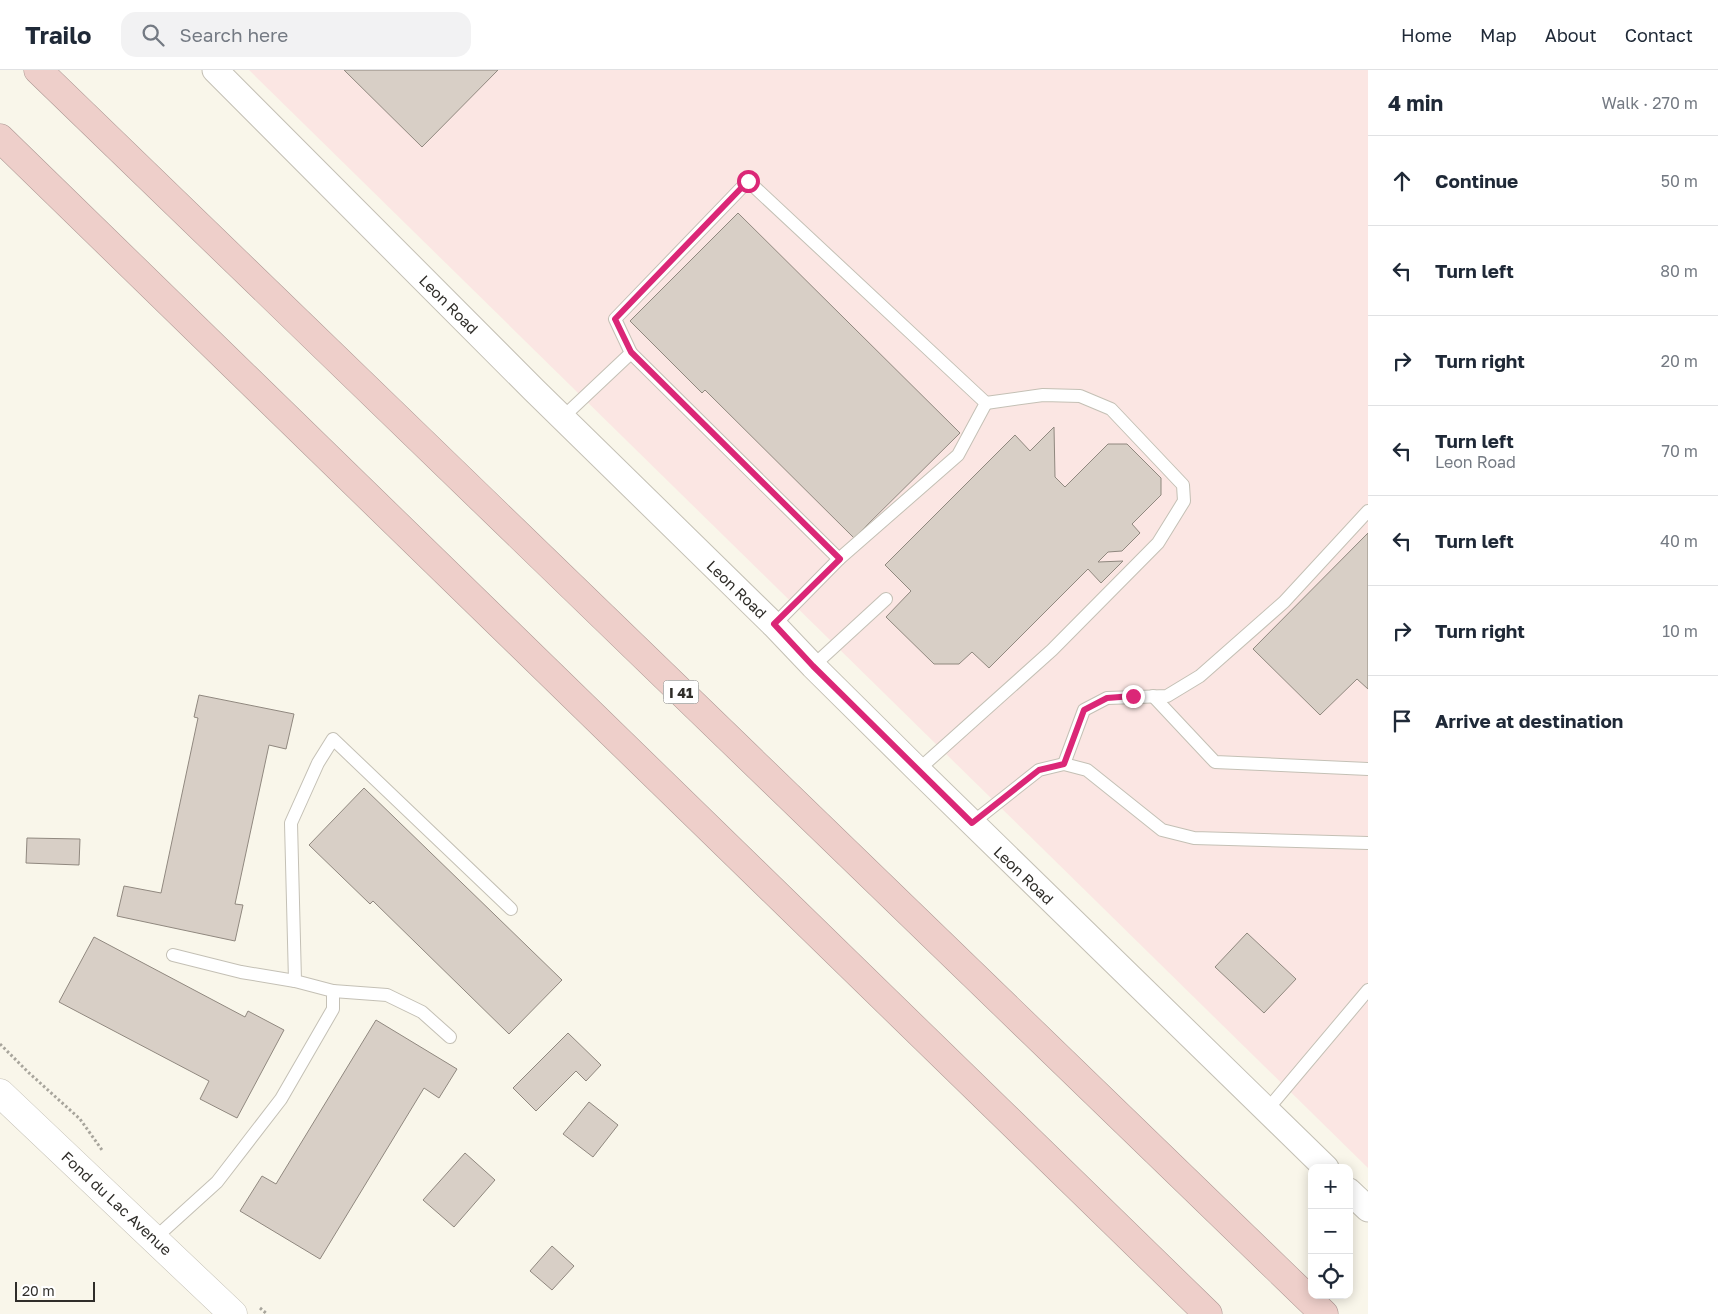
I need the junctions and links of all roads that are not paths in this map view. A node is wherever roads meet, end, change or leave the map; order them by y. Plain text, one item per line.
1 (38, 70) edge
2 (215, 70) edge
3 (0, 138) edge
4 (631, 352) junction
5 (986, 403) junction
6 (562, 418) junction
7 (1368, 511) edge
8 (840, 559) junction
9 (886, 599) dead end
10 (774, 624) junction
11 (813, 666) junction
12 (1153, 696) junction
13 (1064, 764) junction
14 (1368, 769) edge
15 (918, 770) junction
16 (972, 823) junction
17 (1368, 843) edge
18 (511, 909) dead end
19 (173, 955) dead end
20 (295, 981) junction
21 (1368, 990) edge
22 (333, 991) junction
23 (450, 1037) dead end
24 (0, 1093) edge
25 (1266, 1110) junction
26 (1322, 1164) edge
27 (1353, 1194) edge
28 (1368, 1209) edge
29 (154, 1238) junction
30 (234, 1314) edge
31 (1208, 1314) edge
32 (1324, 1314) edge

1 - 32 highway, I 41
2 - 6 street, Leon Road
3 - 31 highway
4 - 5 lane
4 - 6 lane
4 - 8 lane
5 - 8 lane
5 - 15 lane
6 - 10 street, Leon Road
7 - 12 lane
8 - 10 lane
9 - 11 lane
10 - 11 street, Leon Road
11 - 15 street, Leon Road
12 - 13 lane
12 - 14 lane
13 - 16 lane
13 - 17 lane
15 - 16 street, Leon Road
16 - 25 street, Leon Road
18 - 20 lane
19 - 20 lane
20 - 22 lane
21 - 25 lane
22 - 23 lane
22 - 29 lane
24 - 29 street, Fond du Lac Avenue
25 - 26 street, Leon Road
27 - 28 street
29 - 30 street, Fond du Lac Avenue

